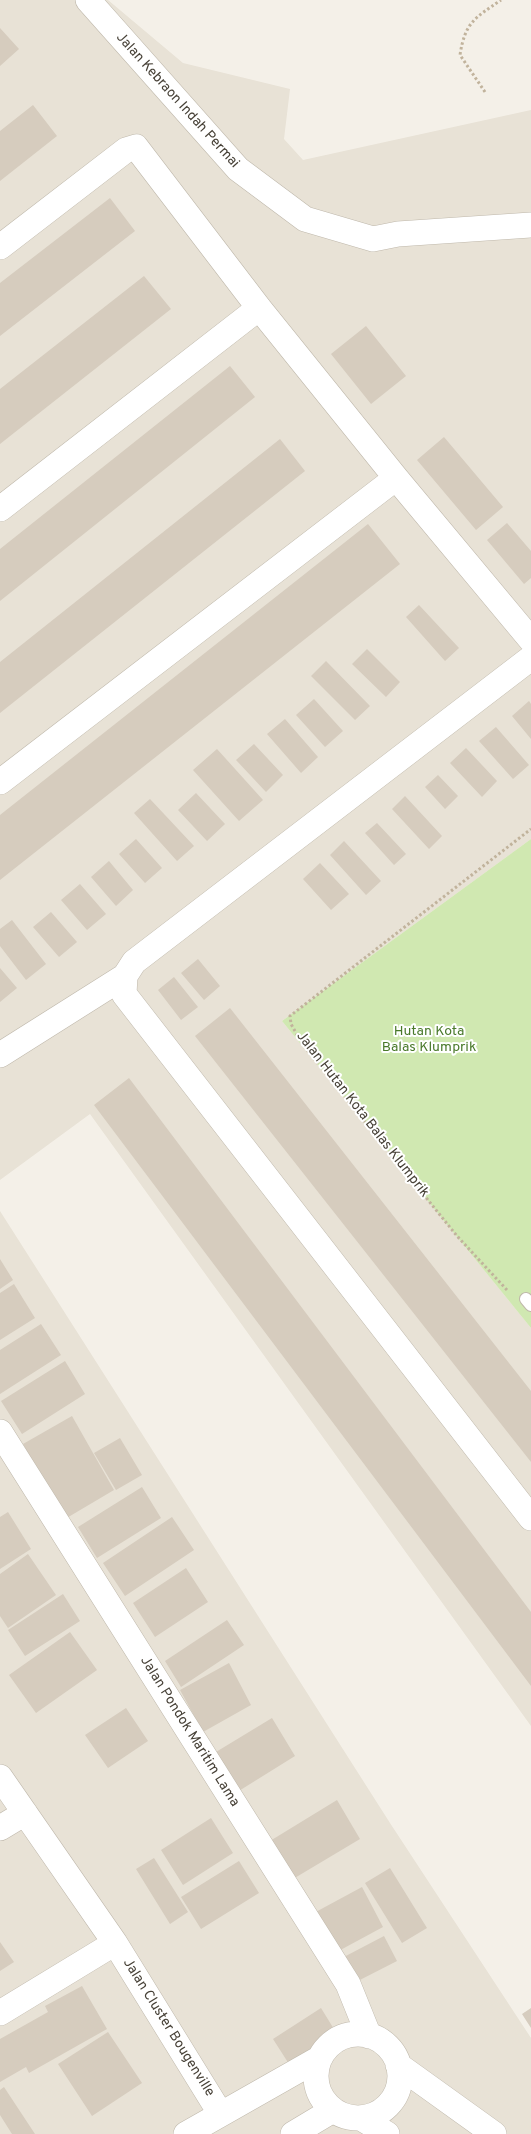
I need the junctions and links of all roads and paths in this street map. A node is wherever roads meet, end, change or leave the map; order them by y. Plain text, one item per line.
1 (88, 0) edge
2 (501, 0) edge
3 (485, 92) dead end
4 (531, 226) edge
5 (0, 247) edge
6 (259, 308) junction
7 (396, 478) junction
8 (0, 509) edge
9 (531, 640) edge
10 (531, 658) edge
11 (0, 782) edge
12 (531, 829) edge
13 (125, 976) junction
14 (0, 1055) edge
15 (528, 1302) edge
16 (0, 1432) edge
17 (531, 1518) edge
18 (0, 1777) edge
19 (25, 1813) junction
20 (0, 1828) edge
21 (115, 1943) junction
22 (0, 2012) edge
23 (369, 2036) junction
24 (320, 2058) junction
25 (398, 2066) junction
26 (333, 2110) junction
27 (220, 2114) junction
28 (360, 2118) junction
29 (186, 2134) edge
30 (293, 2134) edge
31 (387, 2134) edge
32 (494, 2134) edge

1 - 4 street, Jalan Kebraon Indah Permai
2 - 3 path
5 - 6 street
6 - 7 street
6 - 8 street
7 - 9 street
7 - 11 street
10 - 13 street
12 - 15 path, Jalan Hutan Kota Balas Klumprik
13 - 14 street
13 - 17 street
16 - 23 street, Jalan Pondok Maritim Lama
18 - 19 street, Jalan Cluster Bougenville
19 - 20 street
19 - 21 street, Jalan Cluster Bougenville
21 - 22 street, Jalan Cluster Bougenville
21 - 27 street, Jalan Cluster Bougenville
23 - 24 street
23 - 25 street
24 - 26 street
24 - 27 street
25 - 28 street
25 - 32 street
26 - 28 street
26 - 30 street
27 - 29 street
28 - 31 street

